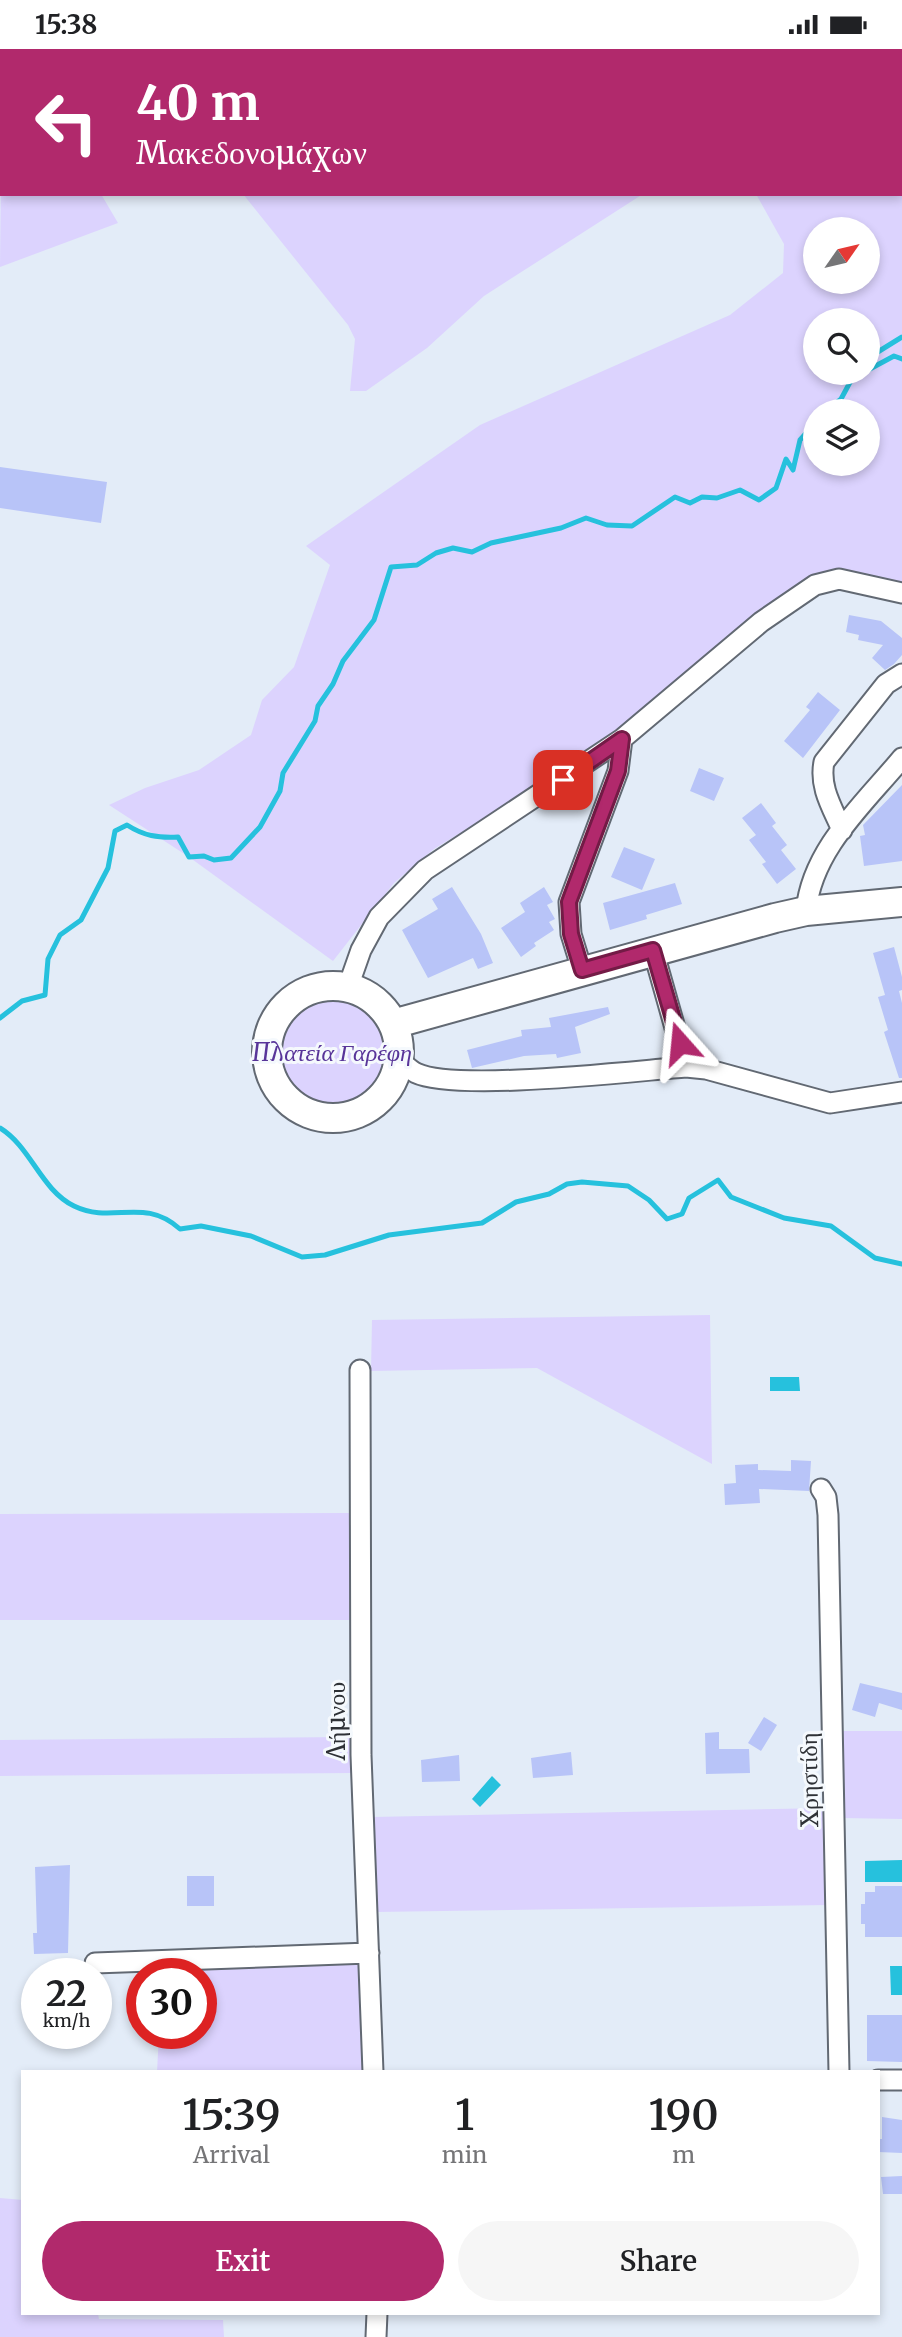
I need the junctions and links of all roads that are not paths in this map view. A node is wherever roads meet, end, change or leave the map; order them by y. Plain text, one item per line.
1 (902, 593) edge
2 (902, 674) edge
3 (622, 739) junction
4 (902, 758) edge
5 (842, 830) junction
6 (902, 902) edge
7 (806, 911) junction
8 (653, 950) junction
9 (582, 970) junction
10 (348, 987) junction
11 (393, 1024) junction
12 (399, 1060) junction
13 (686, 1067) junction
14 (902, 1092) edge
15 (360, 1370) dead end
16 (821, 1489) dead end
17 (369, 1953) junction
18 (112, 1962) edge
19 (373, 2070) edge
20 (839, 2070) edge
21 (880, 2080) edge
22 (902, 2080) edge
23 (377, 2315) edge
24 (376, 2337) edge

1 - 3 street
2 - 5 street
3 - 9 street
3 - 10 street
4 - 5 street
5 - 7 street
6 - 7 street
7 - 8 street
8 - 9 street
8 - 13 street
9 - 11 street
10 - 11 street
10 - 12 street
11 - 12 street
12 - 13 street
13 - 14 street
15 - 17 street, Λήμνου
16 - 20 street, Χρηστίδη
17 - 18 street
17 - 19 street, Λήμνου
21 - 22 street
23 - 24 street

